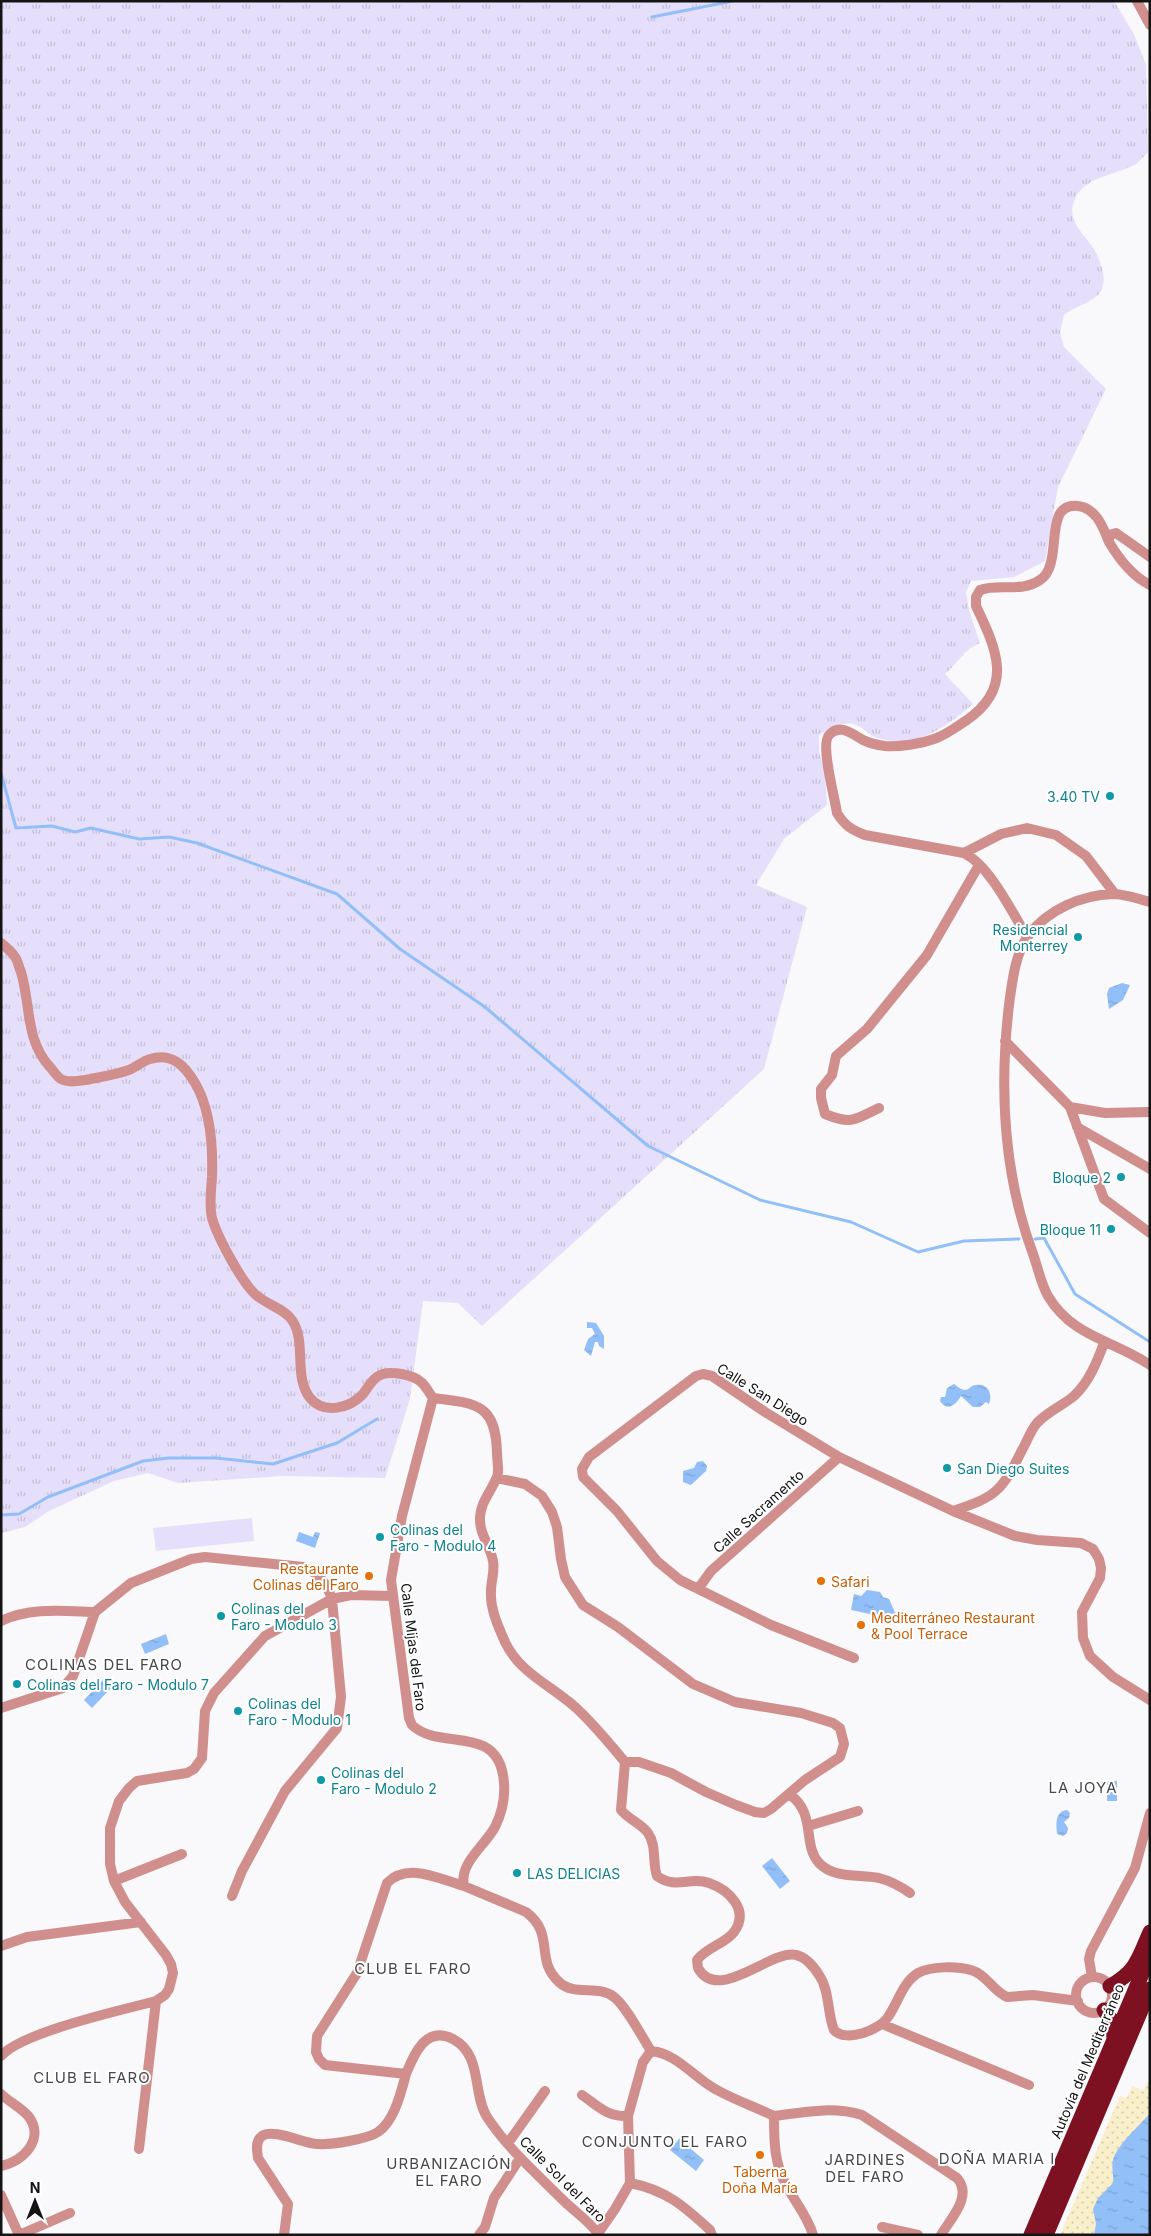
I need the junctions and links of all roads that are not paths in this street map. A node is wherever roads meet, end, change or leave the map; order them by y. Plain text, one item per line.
1 (1137, 1) edge
2 (1150, 24) edge
3 (1109, 542) junction
4 (1150, 557) edge
5 (1150, 585) edge
6 (964, 853) junction
7 (980, 865) junction
8 (1115, 894) junction
9 (1150, 902) edge
10 (1028, 937) junction
11 (1, 943) edge
12 (1005, 1041) junction
13 (1070, 1107) junction
14 (879, 1108) dead end
15 (1150, 1112) edge
16 (1076, 1127) junction
17 (1150, 1169) edge
18 (1150, 1233) edge
19 (1104, 1343) junction
20 (1150, 1365) edge
21 (433, 1398) junction
22 (839, 1456) junction
23 (497, 1478) junction
24 (954, 1511) junction
25 (698, 1588) junction
26 (392, 1596) junction
27 (332, 1599) junction
28 (95, 1612) junction
29 (1, 1621) edge
30 (854, 1658) dead end
31 (1150, 1700) edge
32 (1, 1708) edge
33 (625, 1762) junction
34 (789, 1794) junction
35 (858, 1811) dead end
36 (1150, 1813) edge
37 (808, 1826) junction
38 (182, 1854) dead end
39 (114, 1881) junction
40 (464, 1886) junction
41 (910, 1893) dead end
42 (232, 1896) dead end
43 (141, 1922) junction
44 (1150, 1932) edge
45 (1, 1946) edge
46 (1150, 1955) edge
47 (1092, 1977) junction
48 (1110, 1986) junction
49 (1150, 1990) edge
50 (156, 2001) junction
51 (1078, 2001) junction
52 (1104, 2010) junction
53 (882, 2024) junction
54 (1114, 2040) junction
55 (651, 2051) junction
56 (1, 2056) edge
57 (406, 2074) junction
58 (1029, 2085) dead end
59 (545, 2091) dead end
60 (1, 2094) edge
61 (582, 2095) dead end
62 (628, 2116) junction
63 (774, 2116) junction
64 (508, 2143) junction
65 (139, 2149) dead end
66 (520, 2158) junction
67 (1, 2166) edge
68 (630, 2183) junction
69 (1, 2195) edge
70 (70, 2213) dead end
71 (882, 2227) dead end
72 (712, 2233) edge
73 (598, 2234) edge
74 (19, 2235) edge
75 (284, 2235) edge
76 (479, 2235) edge
77 (813, 2235) edge
78 (918, 2235) edge
79 (941, 2235) edge
80 (1031, 2235) edge
81 (1046, 2235) edge

1 - 2 street
3 - 4 street
3 - 5 street
3 - 6 street
6 - 7 street
6 - 8 street
7 - 10 street
7 - 14 street
8 - 9 street
8 - 10 street
10 - 12 street
11 - 21 street
12 - 13 street
12 - 19 street
13 - 15 street
13 - 16 street
16 - 17 street
16 - 18 street
19 - 20 street
19 - 24 street
21 - 23 street
21 - 26 street, Calle Mijas del Faro
22 - 24 street, Calle San Diego
22 - 25 street, Calle Sacramento
22 - 25 street, Calle San Diego
23 - 33 street
23 - 34 street
24 - 31 street, Calle San Diego
25 - 30 street, Calle San Diego
26 - 27 street
26 - 40 street, Calle Mijas del Faro
27 - 28 street
27 - 39 street
27 - 42 street
28 - 29 street
28 - 32 street
33 - 34 street
33 - 53 street
34 - 37 street
35 - 37 street
36 - 47 street
37 - 41 street
38 - 39 street
39 - 43 street
40 - 55 street
40 - 57 street
43 - 45 street
43 - 50 street
44 - 48 highway
46 - 54 highway, Autovía del Mediterráneo
47 - 48 street
47 - 51 street
48 - 52 street
49 - 81 highway
50 - 56 street
50 - 65 street
51 - 52 street
51 - 53 street
52 - 54 highway
53 - 58 street
54 - 80 highway, Autovía del Mediterráneo
55 - 62 street
55 - 63 street
57 - 64 street, Calle Sol del Faro
57 - 75 street
59 - 64 street, Calle Sol del Faro
60 - 67 street
61 - 62 street
62 - 68 street
63 - 77 street
63 - 79 street
64 - 66 street, Calle Sol del Faro
66 - 73 street, Calle Sol del Faro
66 - 76 street
68 - 72 street
68 - 73 street
69 - 74 street
70 - 74 street
71 - 78 street

